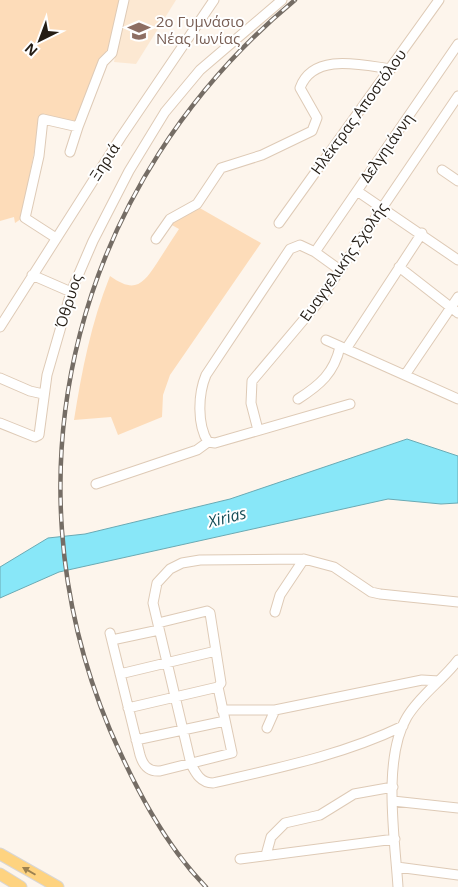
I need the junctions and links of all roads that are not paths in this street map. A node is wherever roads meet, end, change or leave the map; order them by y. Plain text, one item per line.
1 (124, 0) edge
2 (214, 0) edge
3 (282, 0) edge
4 (439, 0) edge
5 (458, 44) edge
6 (391, 68) junction
7 (458, 96) edge
8 (455, 108) edge
9 (78, 126) junction
10 (70, 152) dead end
11 (442, 170) dead end
12 (458, 181) edge
13 (357, 191) junction
14 (383, 208) junction
15 (279, 223) dead end
16 (422, 233) junction
17 (56, 238) junction
18 (156, 240) dead end
19 (315, 252) junction
20 (458, 260) edge
21 (399, 267) junction
22 (340, 270) junction
23 (32, 275) junction
24 (71, 292) junction
25 (458, 297) edge
26 (454, 310) edge
27 (0, 328) edge
28 (326, 340) dead end
29 (343, 348) junction
30 (404, 375) junction
31 (0, 378) edge
32 (43, 394) junction
33 (298, 399) dead end
34 (458, 399) edge
35 (350, 404) dead end
36 (0, 423) edge
37 (258, 430) junction
38 (208, 442) junction
39 (96, 484) dead end
40 (304, 559) junction
41 (458, 602) edge
42 (275, 612) dead end
43 (159, 626) junction
44 (216, 652) junction
45 (458, 660) edge
46 (168, 662) junction
47 (120, 674) junction
48 (439, 681) junction
49 (218, 687) junction
50 (176, 696) junction
51 (128, 708) junction
52 (222, 710) junction
53 (276, 710) junction
54 (225, 721) junction
55 (403, 726) junction
56 (268, 728) dead end
57 (184, 730) junction
58 (136, 740) junction
59 (191, 764) junction
60 (393, 787) junction
61 (394, 801) junction
62 (458, 808) edge
63 (395, 838) junction
64 (0, 854) edge
65 (266, 855) junction
66 (240, 859) dead end
67 (397, 868) junction
68 (0, 874) edge
69 (458, 875) edge
70 (395, 886) edge
71 (21, 887) edge
72 (58, 887) edge

1 - 9 street
2 - 17 street, Ξηριά
3 - 24 street, Όθρυος
4 - 6 street, Ηλέκτρας Αποστόλου
5 - 13 street, Δελγηιάννη
6 - 15 street, Ηλέκτρας Αποστόλου
6 - 18 street
7 - 8 street, Ευαγγελικής Σχολής
8 - 14 street, Ευαγγελικής Σχολής
9 - 10 street
9 - 17 street
11 - 12 street
13 - 14 street
13 - 19 street, Δελγηιάννη
14 - 16 street
14 - 22 street, Ευαγγελικής Σχολής
16 - 20 street
16 - 21 street
17 - 23 street, Ξηριά
19 - 22 street
19 - 38 street
21 - 26 street
21 - 29 street
22 - 37 street, Ευαγγελικής Σχολής
23 - 24 street
23 - 27 street, Ξηριά
24 - 32 street, Όθρυος
25 - 26 street
26 - 30 street
28 - 29 street
29 - 30 street
29 - 33 street
30 - 34 street
31 - 32 street
32 - 36 street, Όθρυος
35 - 37 street
37 - 38 street
38 - 39 street
40 - 41 street
40 - 42 street
40 - 43 street
43 - 44 street
43 - 46 street
43 - 47 street
44 - 46 street
44 - 49 street
45 - 48 street
46 - 47 street
46 - 50 street
47 - 51 street
48 - 53 street
48 - 55 street
49 - 50 street
49 - 52 street
50 - 51 street
50 - 57 street
51 - 58 street
52 - 53 street
52 - 54 street
53 - 56 street
54 - 57 street
54 - 59 street
55 - 59 street
55 - 60 street
57 - 58 street
57 - 59 street
58 - 59 street
60 - 61 street
60 - 65 street
61 - 62 street
61 - 63 street
63 - 65 street
63 - 67 street
72 -> 64 main road
65 - 66 street
67 - 69 street
67 - 70 street
68 - 71 main road

